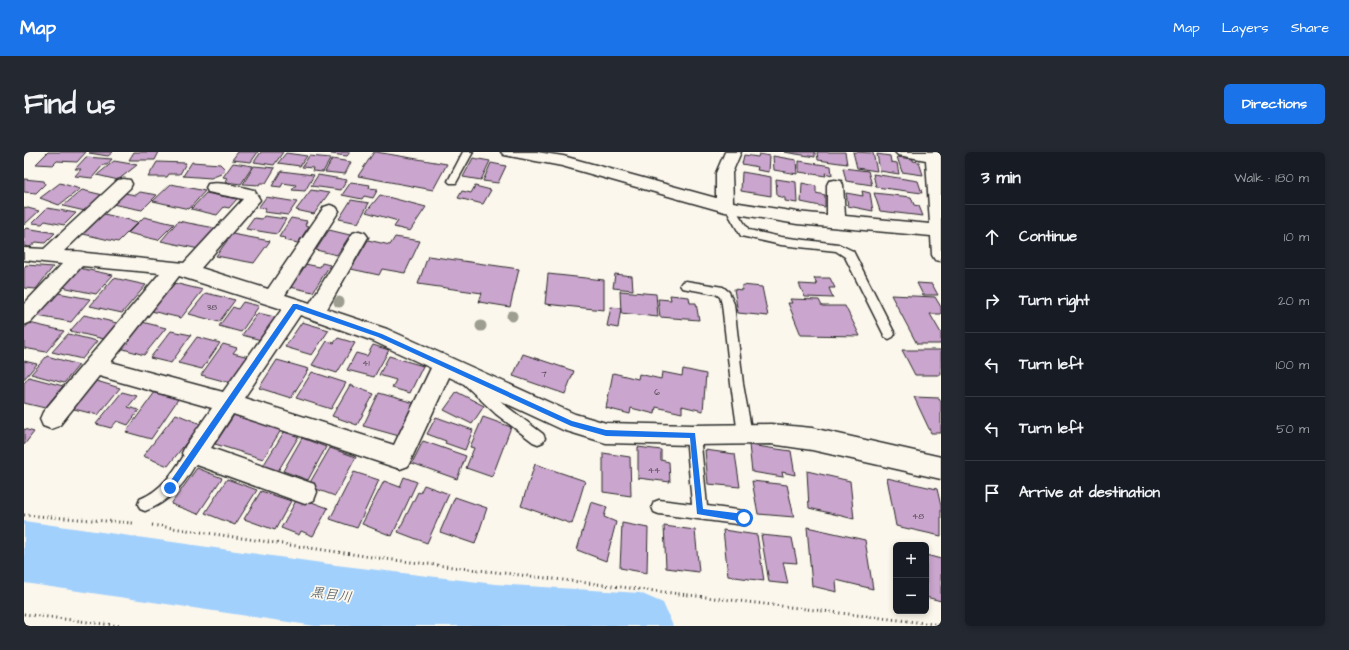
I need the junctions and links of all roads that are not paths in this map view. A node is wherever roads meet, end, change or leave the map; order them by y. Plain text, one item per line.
1 (468, 152) edge
2 (509, 152) edge
3 (733, 152) edge
4 (903, 152) edge
5 (933, 154) edge
6 (453, 181) dead end
7 (124, 184) dead end
8 (834, 185) dead end
9 (214, 188) dead end
10 (729, 207) junction
11 (330, 211) dead end
12 (836, 221) junction
13 (940, 230) edge
14 (359, 237) dead end
15 (24, 254) edge
16 (941, 254) edge
17 (49, 255) junction
18 (79, 257) junction
19 (182, 269) junction
20 (686, 286) dead end
21 (273, 298) junction
22 (304, 309) junction
23 (24, 317) edge
24 (889, 334) dead end
25 (95, 366) junction
26 (451, 367) junction
27 (229, 403) junction
28 (51, 419) dead end
29 (744, 434) junction
30 (693, 435) junction
31 (538, 438) dead end
32 (194, 453) junction
33 (941, 468) edge
34 (305, 492) dead end
35 (145, 504) dead end
36 (659, 507) dead end
37 (700, 512) junction
38 (744, 518) dead end

1 - 6 lane
2 - 10 street
3 - 10 street
4 - 5 street
5 - 13 street
7 - 17 street
8 - 12 street
9 - 19 street
10 - 12 street
10 - 24 lane
11 - 21 street
12 - 13 street
13 - 16 street
14 - 22 street
15 - 17 street
17 - 18 street
18 - 19 street
18 - 23 street
19 - 21 street
19 - 25 street
20 - 29 lane
21 - 22 street
22 - 26 street
22 - 27 street
25 - 27 street
25 - 28 street
26 - 27 street
26 - 30 street
26 - 31 lane
27 - 32 street
29 - 30 street
29 - 33 street
30 - 37 lane
32 - 34 street
32 - 35 lane
36 - 37 lane
37 - 38 lane

